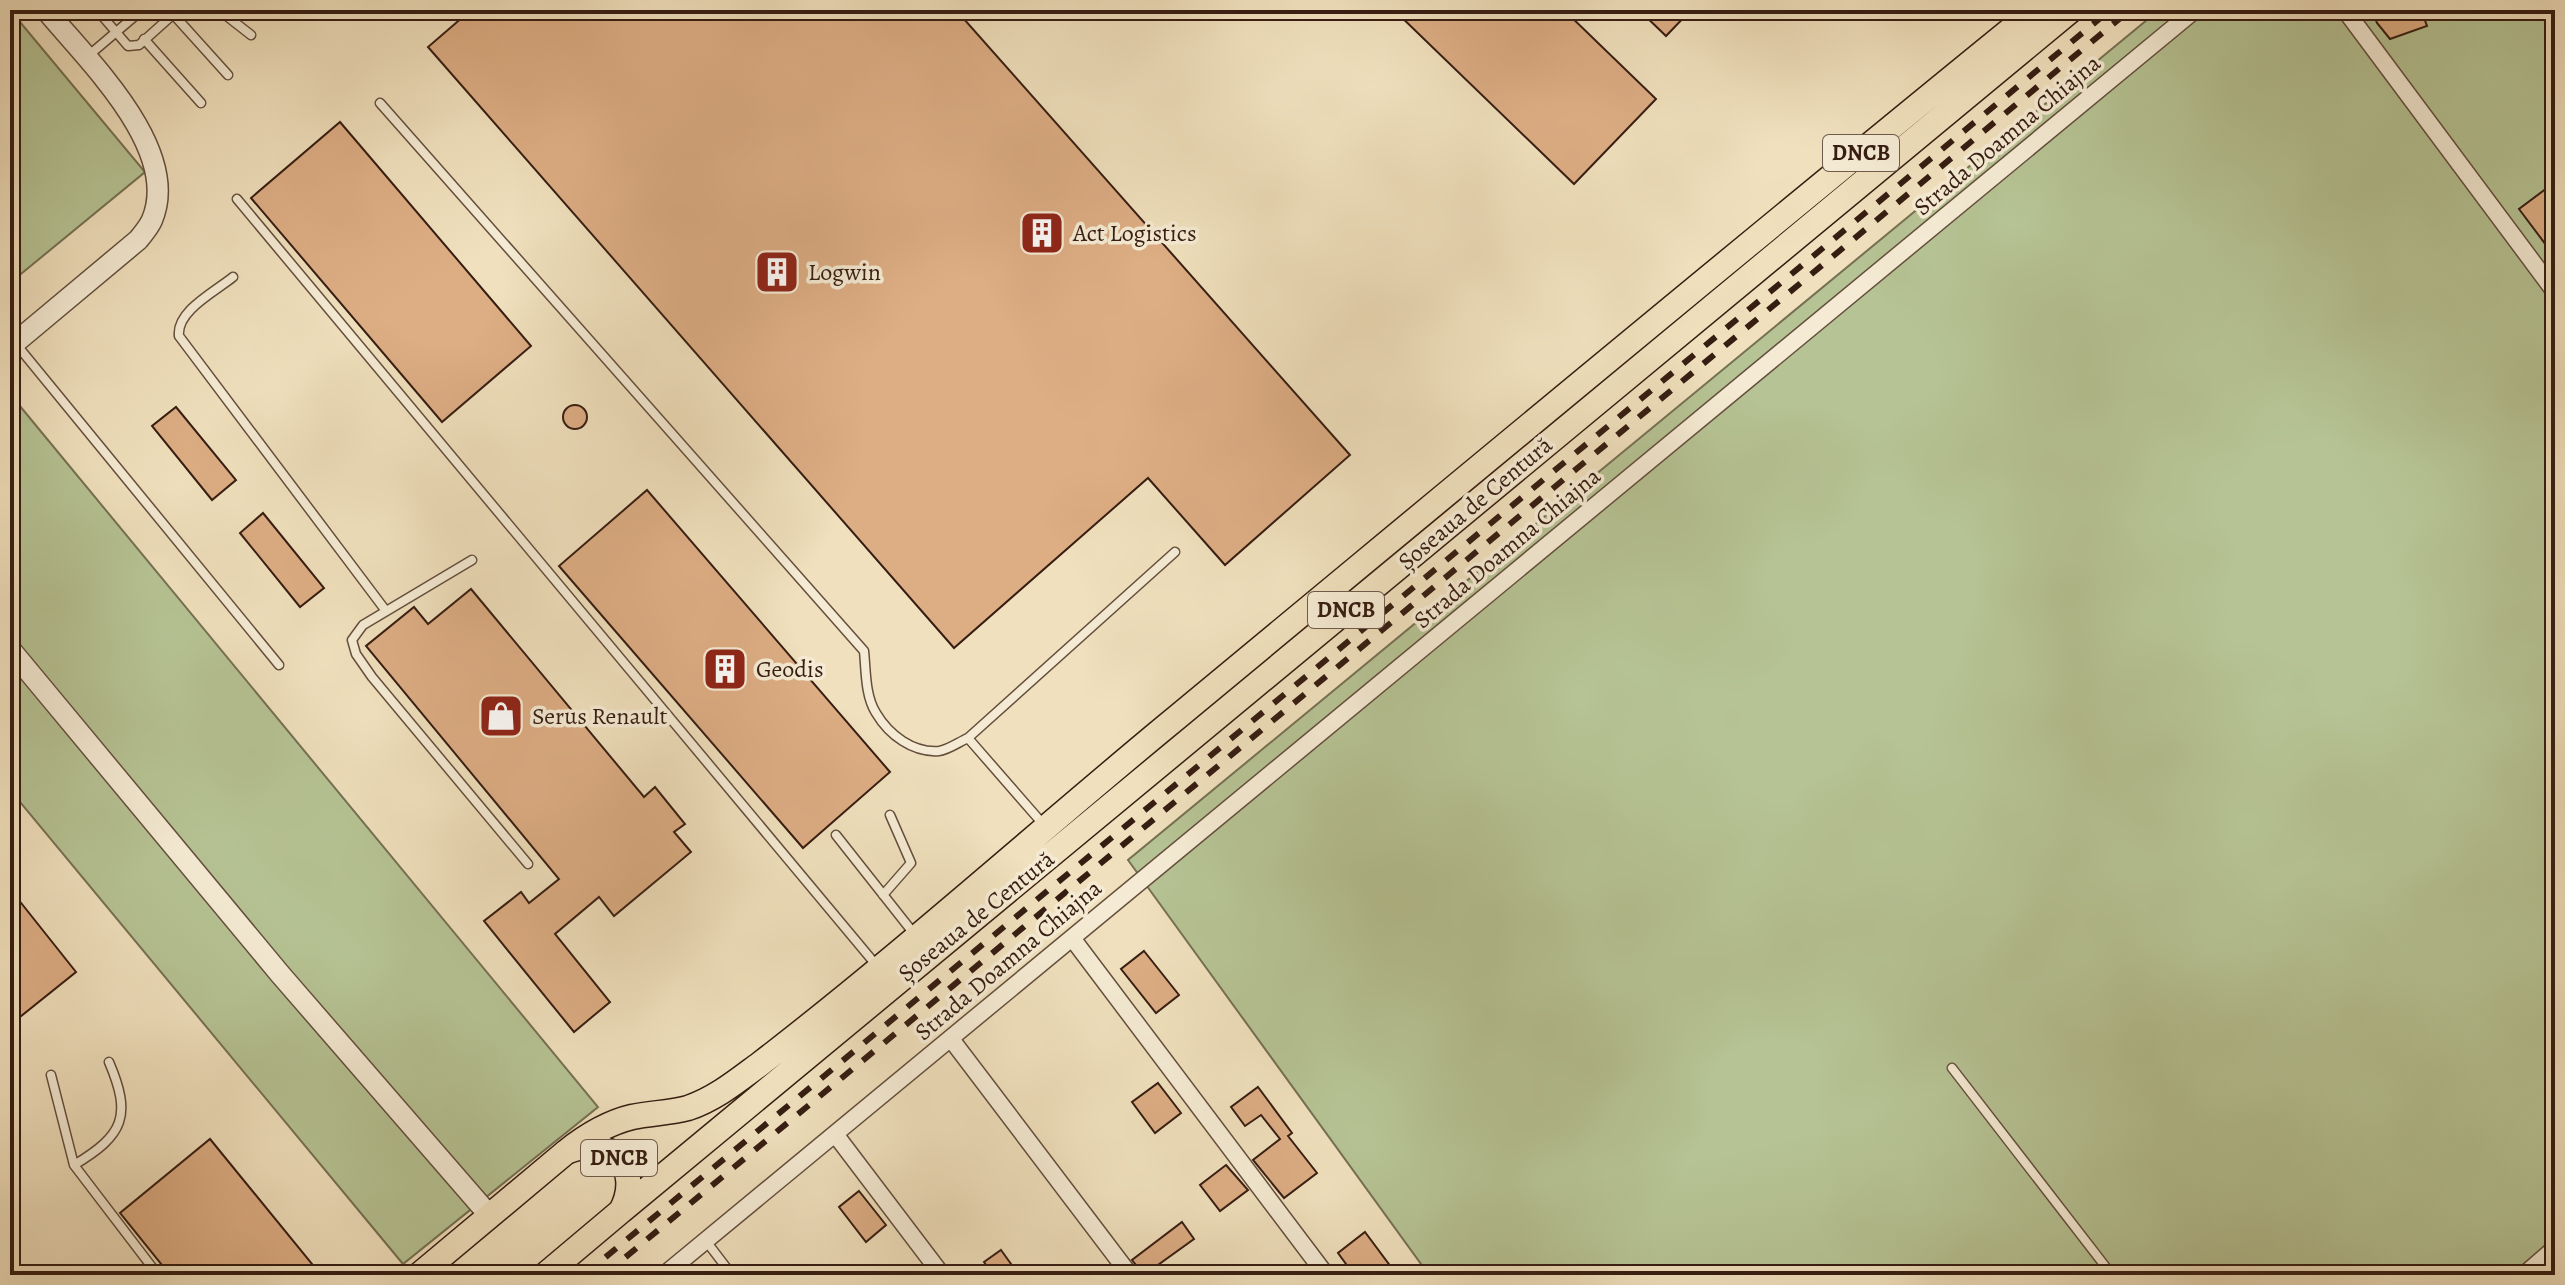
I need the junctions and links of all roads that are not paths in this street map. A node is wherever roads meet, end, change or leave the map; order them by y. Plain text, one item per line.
1 (46, 10) edge
2 (97, 10) edge
3 (142, 10) edge
4 (219, 10) edge
5 (2035, 10) edge
6 (2071, 10) edge
7 (2195, 10) edge
8 (2345, 10) edge
9 (176, 12) edge
10 (115, 32) junction
11 (251, 35) dead end
12 (144, 39) junction
13 (86, 58) junction
14 (228, 75) dead end
15 (201, 103) dead end
16 (380, 103) dead end
17 (237, 199) dead end
18 (233, 277) dead end
19 (2555, 292) edge
20 (13, 344) edge
21 (1175, 552) dead end
22 (472, 560) dead end
23 (386, 611) junction
24 (10, 649) edge
25 (279, 665) dead end
26 (968, 738) junction
27 (890, 815) dead end
28 (1045, 827) junction
29 (836, 835) dead end
30 (528, 864) dead end
31 (883, 895) junction
32 (916, 936) junction
33 (1072, 938) junction
34 (879, 967) junction
35 (951, 1039) junction
36 (109, 1062) dead end
37 (1952, 1068) dead end
38 (51, 1075) dead end
39 (835, 1134) junction
40 (566, 1152) junction
41 (74, 1165) junction
42 (621, 1211) junction
43 (489, 1215) junction
44 (706, 1241) junction
45 (2555, 1248) edge
46 (158, 1275) edge
47 (419, 1275) edge
48 (545, 1275) edge
49 (664, 1275) edge
50 (732, 1275) edge
51 (942, 1275) edge
52 (1130, 1275) edge
53 (1326, 1275) edge
54 (2112, 1275) edge
55 (2524, 1275) edge

1 - 13 street
2 - 10 lane
3 - 10 lane
4 - 11 lane
5 - 28 main road, Șoseaua de Centură / DNCB
6 - 42 main road, Șoseaua de Centură / DNCB
7 - 33 street, Strada Doamna Chiajna
8 - 19 street
9 - 12 lane
9 - 14 lane
10 - 12 lane
10 - 13 lane
12 - 15 lane
13 - 20 street
16 - 26 lane
17 - 34 lane
18 - 23 lane
20 - 25 lane
21 - 26 lane
22 - 23 lane
23 - 30 lane
24 - 43 street
26 - 28 lane
27 - 31 lane
28 - 32 main road, Șoseaua de Centură / DNCB
29 - 31 lane
31 - 32 lane
32 - 34 main road, Șoseaua de Centură / DNCB
33 - 35 street, Strada Doamna Chiajna
33 - 53 street
34 - 40 main road, Șoseaua de Centură / DNCB
35 - 39 street, Strada Doamna Chiajna
35 - 52 street
36 - 41 lane
37 - 54 lane
38 - 41 lane
39 - 44 street, Strada Doamna Chiajna
39 - 51 street
40 - 42 main road, DNCB
40 - 43 main road, DNCB
41 - 46 lane
42 - 48 main road, DNCB
43 - 47 main road, DNCB
44 - 49 street, Strada Doamna Chiajna
44 - 50 lane
45 - 55 street

